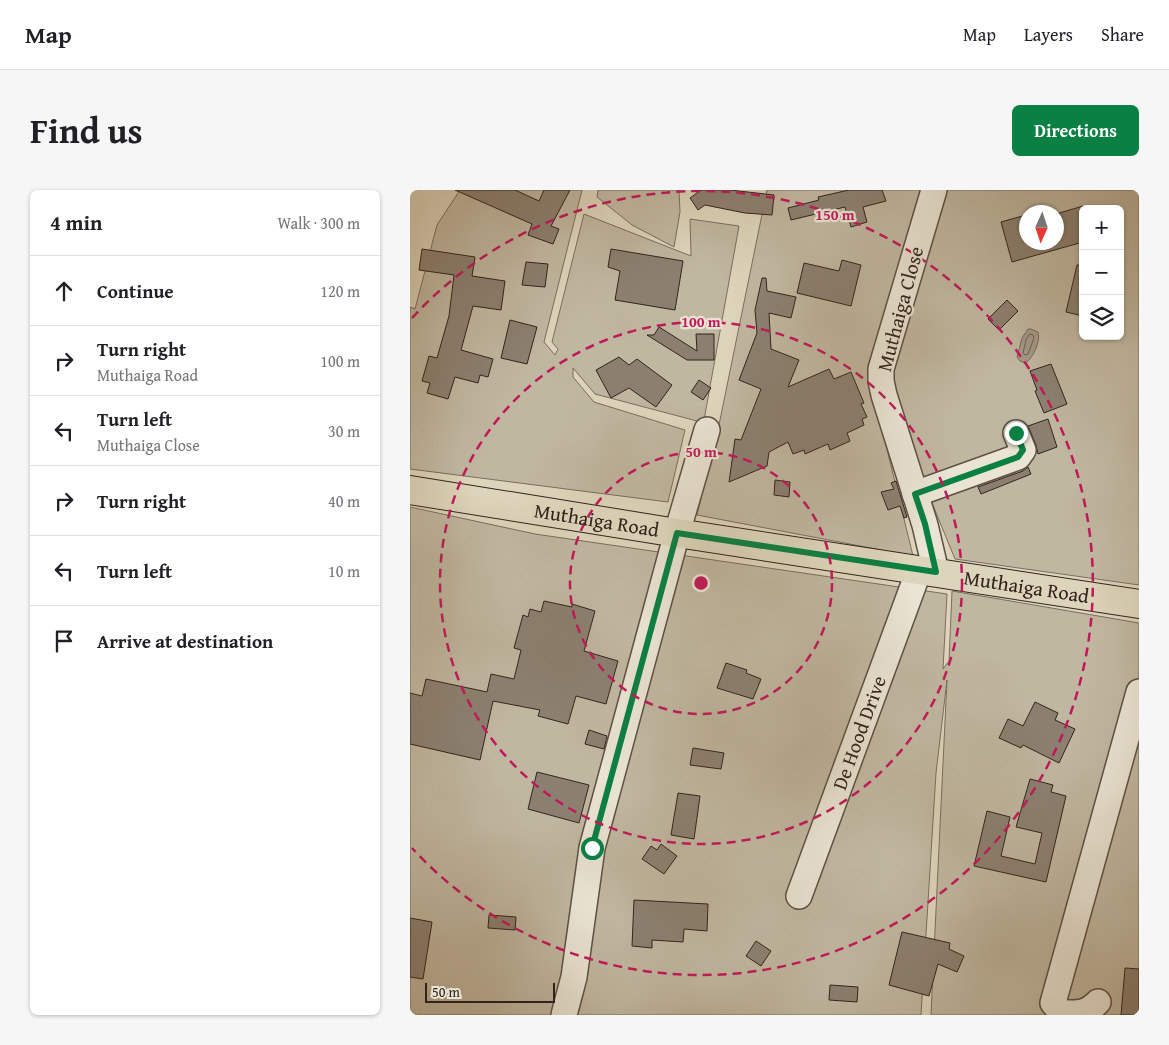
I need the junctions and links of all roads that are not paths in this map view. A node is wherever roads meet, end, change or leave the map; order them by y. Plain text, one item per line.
1 (934, 190) edge
2 (707, 430) dead end
3 (1016, 433) dead end
4 (410, 490) edge
5 (915, 494) junction
6 (677, 533) junction
7 (928, 571) junction
8 (1139, 604) edge
9 (1139, 692) edge
10 (799, 896) dead end
11 (1098, 1002) dead end
12 (564, 1015) edge

1 - 5 street, Muthaiga Close
2 - 6 street
3 - 5 street
4 - 6 main road, Muthaiga Road
5 - 7 street, Muthaiga Close
6 - 7 main road, Muthaiga Road
6 - 12 street
7 - 8 main road, Muthaiga Road
7 - 10 street, De Hood Drive
9 - 11 street

